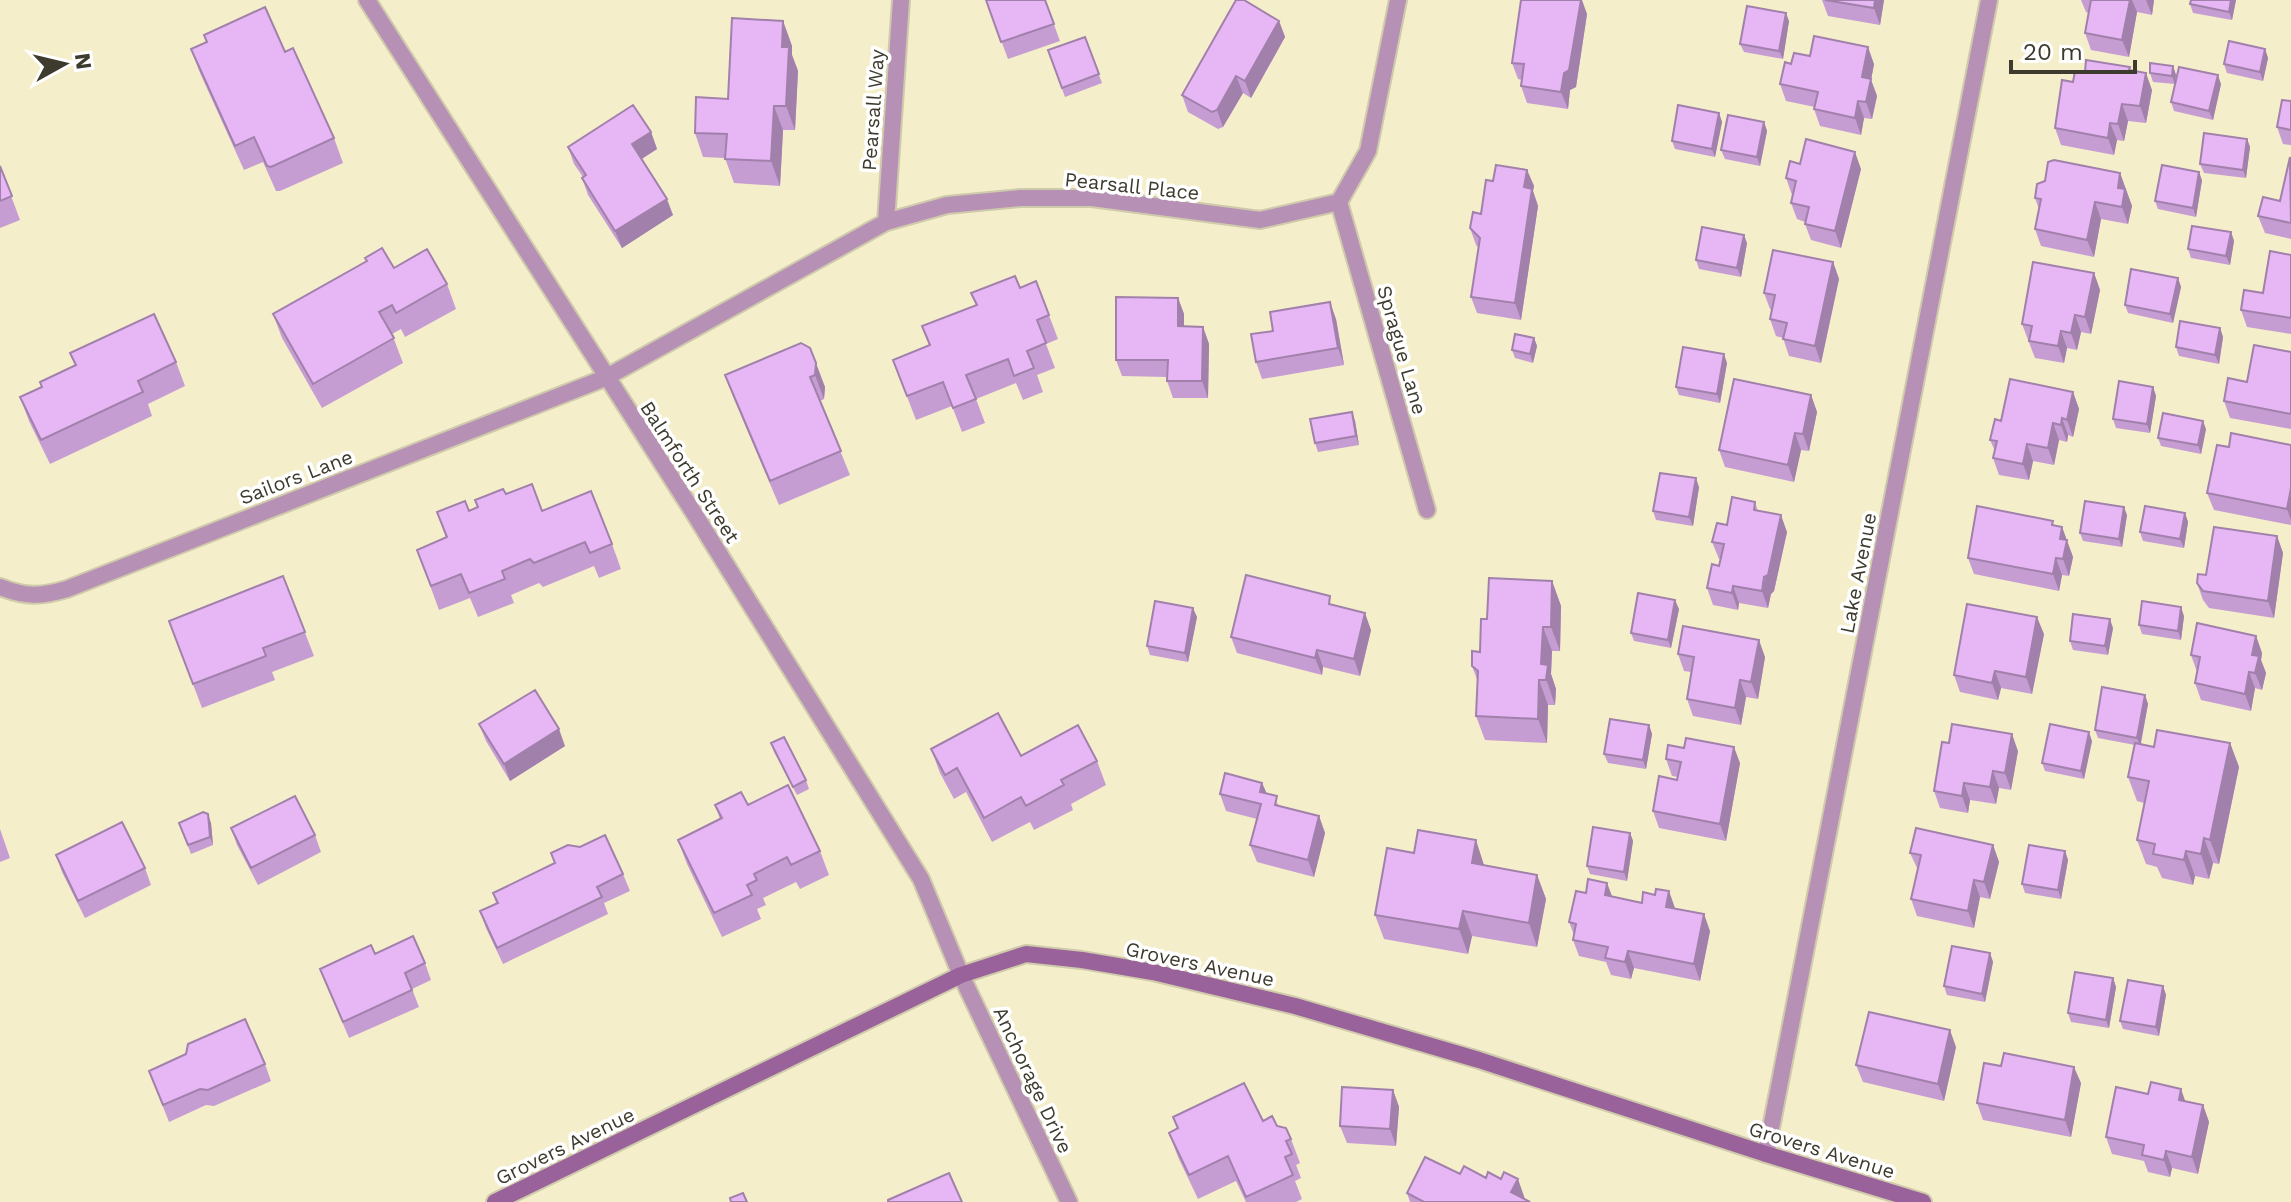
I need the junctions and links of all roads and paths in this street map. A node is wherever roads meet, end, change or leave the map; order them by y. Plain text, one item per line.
1 (367, 0) edge
2 (901, 0) edge
3 (1398, 0) edge
4 (1989, 0) edge
5 (1339, 202) junction
6 (886, 222) junction
7 (605, 378) junction
8 (1427, 510) dead end
9 (0, 587) edge
10 (961, 975) junction
11 (1766, 1154) junction
12 (495, 1202) edge
13 (1069, 1202) edge
14 (1923, 1202) edge

1 - 7 street, Balmforth Street
2 - 6 street, Pearsall Way
3 - 5 street
4 - 11 street, Lake Avenue
5 - 6 street, Pearsall Place
5 - 8 street, Sprague Lane
6 - 7 street, Pearsall Place
7 - 9 street, Sailors Lane
7 - 10 street, Balmforth Street
10 - 11 street, Grovers Avenue
10 - 12 street, Grovers Avenue
10 - 13 street, Anchorage Drive
11 - 14 street, Grovers Avenue

